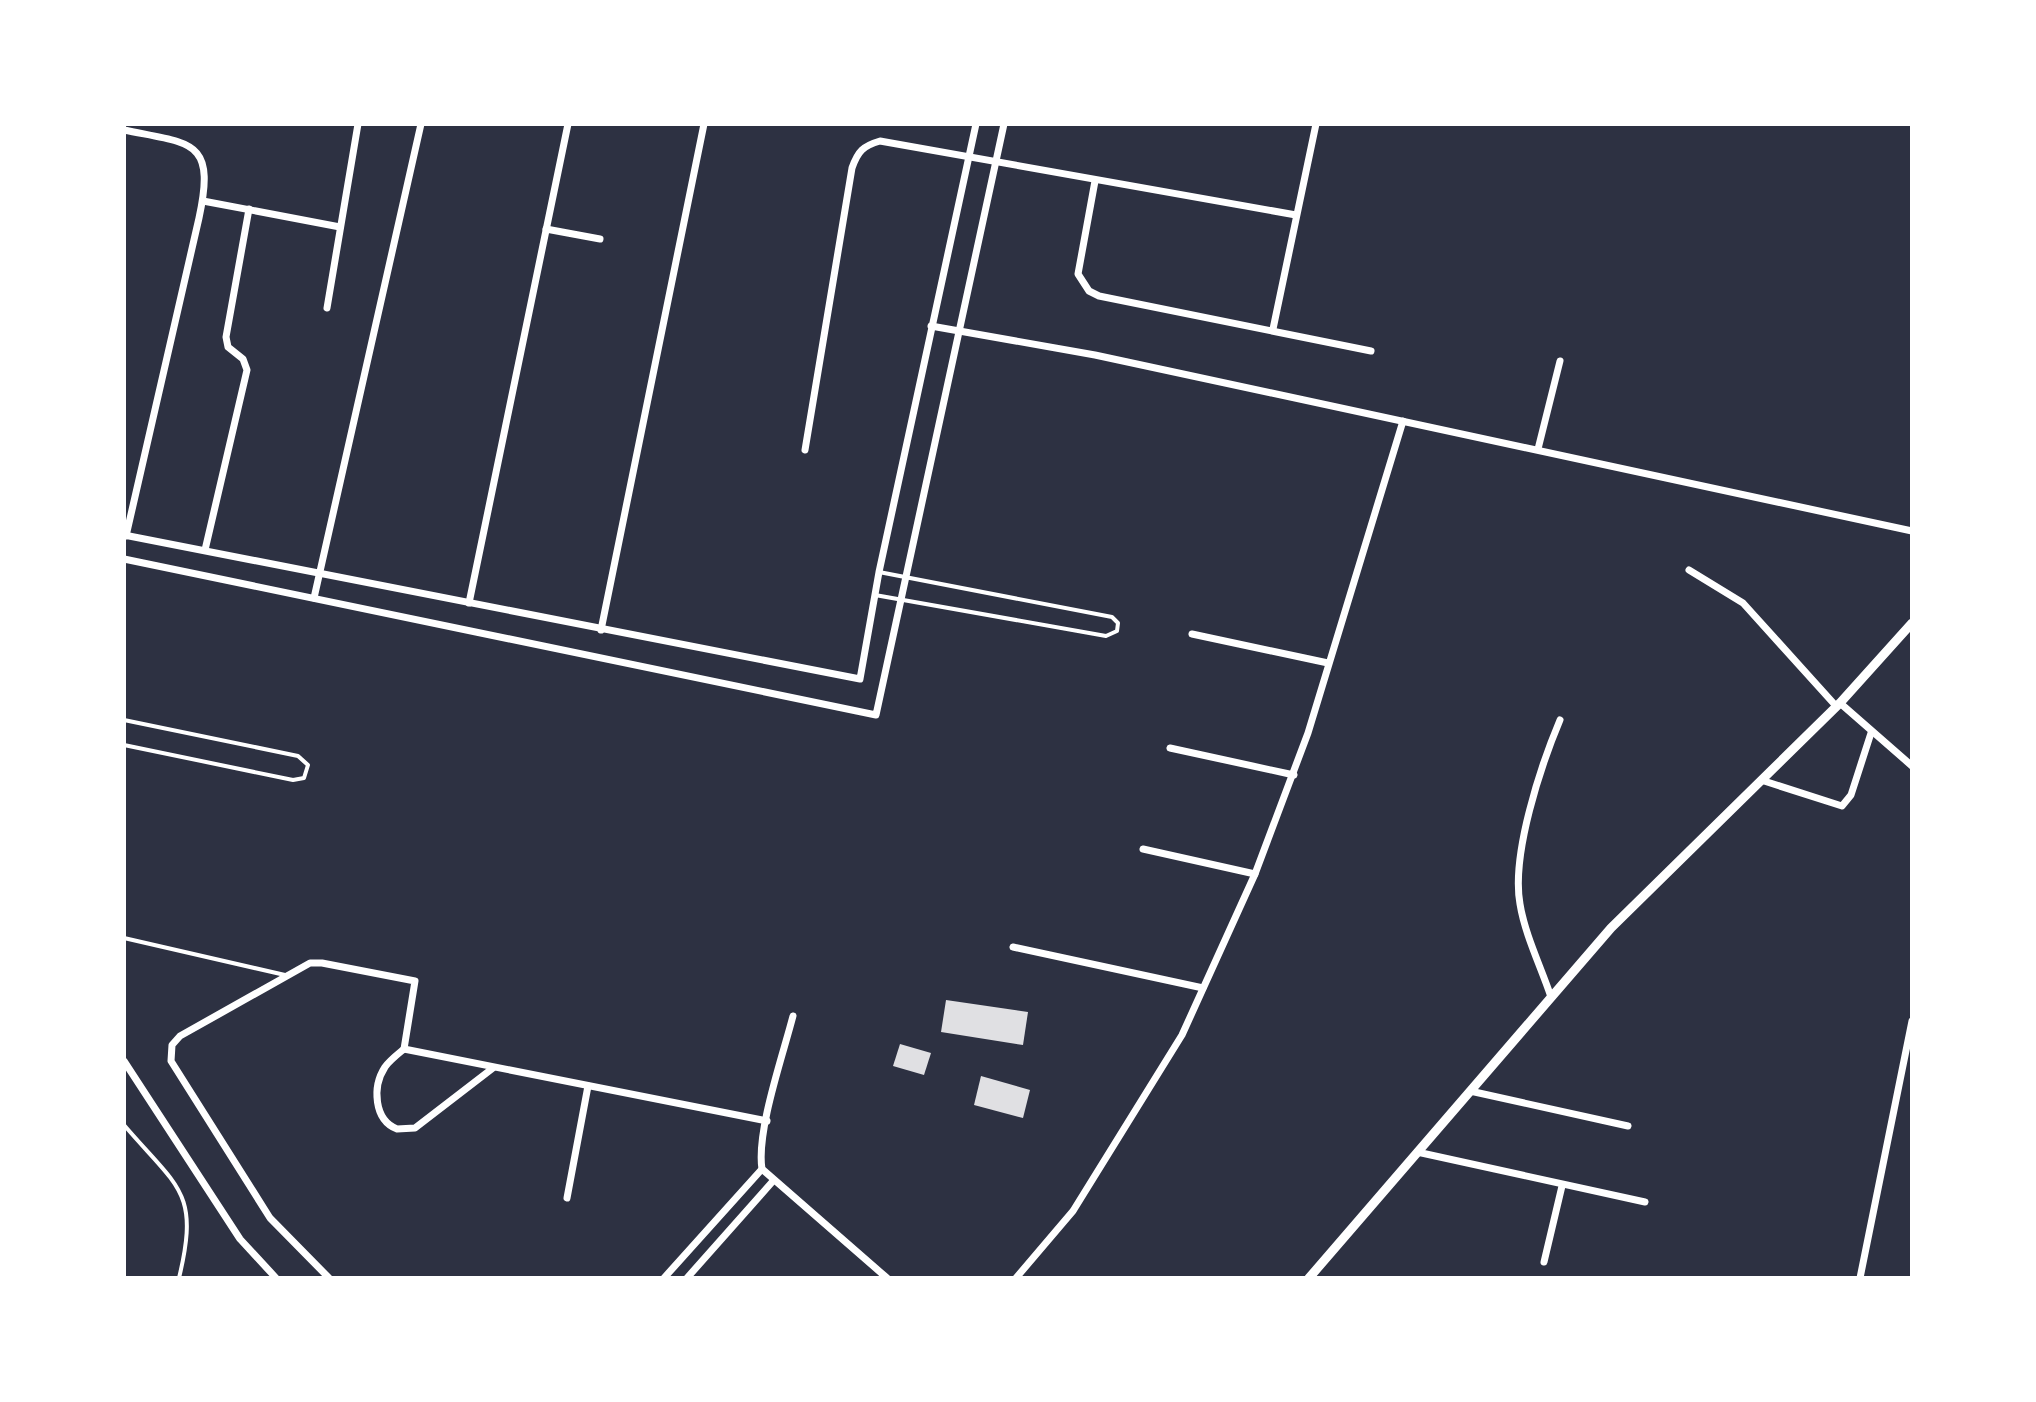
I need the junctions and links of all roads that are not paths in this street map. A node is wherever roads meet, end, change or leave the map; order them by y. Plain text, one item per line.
1 (358, 124) edge
2 (421, 124) edge
3 (568, 124) edge
4 (704, 124) edge
5 (976, 124) edge
6 (1004, 124) edge
7 (1316, 124) edge
8 (124, 130) edge
9 (970, 154) junction
10 (996, 161) junction
11 (1095, 181) junction
12 (203, 201) junction
13 (249, 209) junction
14 (1296, 215) junction
15 (340, 227) junction
16 (546, 229) junction
17 (600, 239) dead end
18 (327, 308) dead end
19 (931, 326) junction
20 (1273, 329) junction
21 (959, 331) junction
22 (1371, 351) dead end
23 (1560, 361) dead end
24 (1403, 421) junction
25 (1538, 449) junction
26 (805, 450) dead end
27 (1912, 531) edge
28 (125, 535) edge
29 (205, 550) junction
30 (124, 559) edge
31 (1689, 570) dead end
32 (319, 572) junction
33 (879, 572) junction
34 (906, 576) junction
35 (875, 595) junction
36 (314, 598) junction
37 (902, 599) junction
38 (469, 603) junction
39 (1912, 623) edge
40 (601, 630) junction
41 (1192, 634) dead end
42 (1328, 663) junction
43 (1838, 704) junction
44 (124, 720) edge
45 (1560, 720) dead end
46 (1871, 733) junction
47 (124, 745) edge
48 (1170, 748) dead end
49 (1912, 766) edge
50 (1294, 775) junction
51 (1761, 780) junction
52 (1143, 849) dead end
53 (1255, 874) junction
54 (124, 938) edge
55 (1013, 947) dead end
56 (288, 976) junction
57 (1203, 988) junction
58 (1551, 997) junction
59 (793, 1016) dead end
60 (1912, 1021) edge
61 (404, 1049) junction
62 (124, 1061) edge
63 (493, 1068) junction
64 (1912, 1070) edge
65 (1902, 1071) junction
66 (588, 1086) junction
67 (1470, 1091) junction
68 (767, 1121) junction
69 (124, 1125) edge
70 (1628, 1126) dead end
71 (1417, 1152) junction
72 (762, 1169) junction
73 (773, 1181) junction
74 (1562, 1186) junction
75 (567, 1198) dead end
76 (1645, 1202) dead end
77 (1544, 1262) dead end
78 (179, 1278) edge
79 (276, 1278) edge
80 (329, 1278) edge
81 (664, 1278) edge
82 (687, 1278) edge
83 (887, 1278) edge
84 (1016, 1278) edge
85 (1309, 1278) edge
86 (1860, 1278) edge

1 - 15 street
2 - 32 street
3 - 16 street
4 - 40 street
5 - 9 street
6 - 10 street
7 - 14 street
8 - 12 street
9 - 10 street
9 - 19 street
9 - 26 street
10 - 11 street
10 - 21 street
11 - 14 street
11 - 20 street
12 - 13 street
12 - 28 street
13 - 15 street
13 - 29 street
14 - 20 street
15 - 18 street
16 - 17 street
16 - 38 street
19 - 21 street
19 - 33 street
20 - 22 street
21 - 24 street
21 - 34 street
23 - 25 street
24 - 25 street
24 - 42 street
25 - 27 street
28 - 29 street
29 - 32 street
30 - 36 street
31 - 43 street
32 - 36 street
32 - 38 street
33 - 34 lane
33 - 35 street
34 - 37 street
34 - 37 lane
35 - 37 lane
35 - 40 street
36 - 37 street
38 - 40 street
39 - 43 street
41 - 42 street
42 - 50 street
43 - 46 street
43 - 51 street
44 - 47 lane
45 - 58 street
46 - 49 street
46 - 51 street
48 - 50 street
50 - 53 street
51 - 58 street
52 - 53 street
53 - 57 street
54 - 56 lane
55 - 57 street
56 - 61 street
56 - 80 street
57 - 84 street
58 - 67 street
59 - 68 street
60 - 65 street
61 - 63 street
61 - 63 street
62 - 79 street
63 - 66 street
64 - 65 street
65 - 86 street
66 - 68 street
66 - 75 street
67 - 70 street
67 - 71 street
68 - 72 street
69 - 78 lane
71 - 74 street
71 - 85 street
72 - 73 street
72 - 81 street
73 - 82 street
73 - 83 street
74 - 76 street
74 - 77 street

